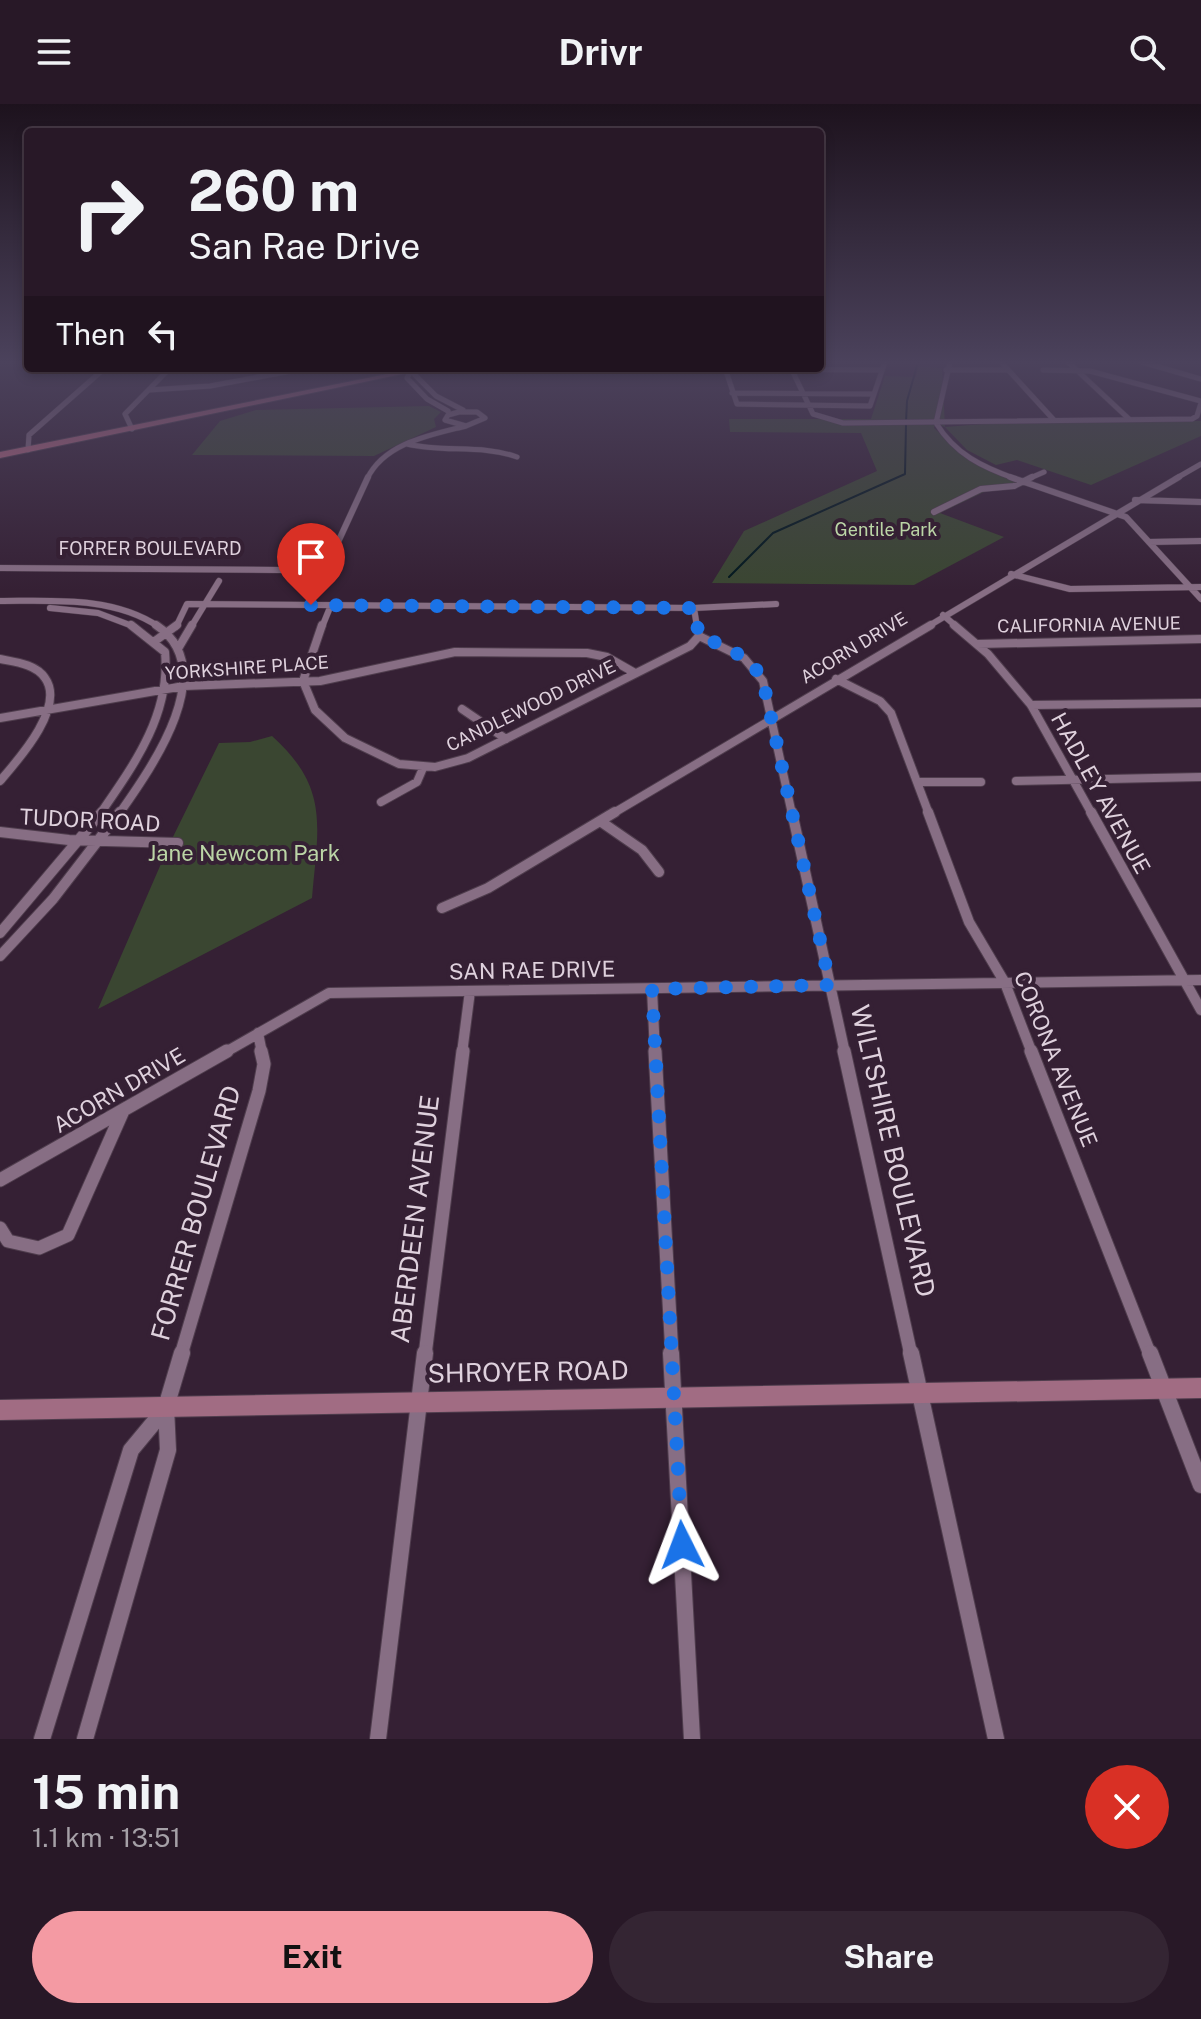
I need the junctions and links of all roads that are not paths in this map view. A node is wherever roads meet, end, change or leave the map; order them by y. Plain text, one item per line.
1 (28, 438) edge
2 (86, 438) edge
3 (421, 438) edge
4 (944, 438) edge
5 (407, 444) junction
6 (28, 450) junction
7 (0, 455) edge
8 (517, 457) dead end
9 (1201, 464) edge
10 (1044, 472) dead end
11 (1024, 481) junction
12 (1135, 500) junction
13 (1201, 502) edge
14 (934, 512) dead end
15 (1114, 513) junction
16 (1201, 541) edge
17 (1149, 542) junction
18 (0, 568) edge
19 (1011, 574) junction
20 (219, 581) dead end
21 (1190, 587) junction
22 (1201, 587) edge
23 (1201, 599) edge
24 (0, 601) edge
25 (202, 604) junction
26 (776, 604) dead end
27 (331, 605) junction
28 (0, 607) edge
29 (694, 608) junction
30 (943, 615) junction
31 (168, 636) junction
32 (699, 636) junction
33 (1201, 639) edge
34 (155, 641) junction
35 (978, 644) junction
36 (179, 647) junction
37 (0, 659) edge
38 (635, 673) junction
39 (836, 679) junction
40 (303, 683) junction
41 (184, 686) junction
42 (166, 688) junction
43 (1201, 703) edge
44 (1031, 705) junction
45 (462, 709) dead end
46 (50, 710) junction
47 (0, 718) edge
48 (771, 719) junction
49 (506, 739) junction
50 (423, 768) junction
51 (1201, 777) edge
52 (1075, 780) junction
53 (0, 781) edge
54 (1016, 781) dead end
55 (917, 782) junction
56 (981, 782) dead end
57 (381, 802) dead end
58 (600, 821) junction
59 (0, 832) edge
60 (80, 840) junction
61 (100, 842) junction
62 (178, 843) dead end
63 (659, 872) dead end
64 (442, 908) dead end
65 (0, 933) edge
66 (0, 956) edge
67 (1184, 980) junction
68 (1201, 980) edge
69 (1005, 983) junction
70 (830, 985) junction
71 (652, 989) junction
72 (470, 991) junction
73 (1201, 1010) edge
74 (258, 1033) junction
75 (122, 1112) junction
76 (0, 1180) edge
77 (0, 1228) edge
78 (1201, 1388) edge
79 (1163, 1389) junction
80 (920, 1392) junction
81 (674, 1397) junction
82 (419, 1402) junction
83 (166, 1407) junction
84 (0, 1410) edge
85 (1201, 1485) edge
86 (42, 1739) edge
87 (85, 1739) edge
88 (378, 1739) edge
89 (692, 1739) edge
90 (996, 1739) edge

1 - 6 street
2 - 6 main road
3 - 5 street, FORRER BOULEVARD
4 - 11 street
5 - 8 street
5 - 18 street, FORRER BOULEVARD
6 - 7 main road
9 - 12 street, ACORN DRIVE
10 - 11 street
11 - 14 street
11 - 15 street
12 - 13 street
12 - 15 street, ACORN DRIVE
15 - 17 street
15 - 19 street, ACORN DRIVE
16 - 17 street
17 - 21 street
19 - 21 street
19 - 30 street, ACORN DRIVE
20 - 25 street
21 - 22 street
21 - 23 street
24 - 31 street
25 - 27 street
25 - 31 street
25 - 36 street
26 - 29 street
27 - 29 street
27 - 40 street
28 - 34 street
29 - 32 street
30 - 35 street, HADLEY AVENUE
30 - 39 street, ACORN DRIVE
31 - 34 street
31 - 36 street
32 - 38 street, CANDLEWOOD DRIVE
32 - 48 street, WILTSHIRE BOULEVARD
33 - 35 street, CALIFORNIA AVENUE
34 - 42 street
35 - 44 street, HADLEY AVENUE
36 - 41 street
37 - 46 street
38 - 40 street, YORKSHIRE PLACE
38 - 49 street, CANDLEWOOD DRIVE
39 - 48 street, ACORN DRIVE
39 - 55 street, CORONA AVENUE
40 - 41 street, YORKSHIRE PLACE
40 - 50 street
41 - 42 street, YORKSHIRE PLACE
41 - 61 street
42 - 46 street, YORKSHIRE PLACE
42 - 60 street
43 - 44 street
44 - 52 street, HADLEY AVENUE
45 - 49 street
46 - 47 street, YORKSHIRE PLACE
46 - 53 street
48 - 58 street, ACORN DRIVE
48 - 70 street, WILTSHIRE BOULEVARD
49 - 50 street, CANDLEWOOD DRIVE
50 - 57 street, CANDLEWOOD DRIVE
51 - 52 street
52 - 54 street
52 - 67 street, HADLEY AVENUE
55 - 56 street
55 - 69 street, CORONA AVENUE
58 - 63 street
58 - 64 street, ACORN DRIVE
59 - 60 street, TUDOR ROAD
60 - 61 street, TUDOR ROAD
60 - 65 street
61 - 62 street, TUDOR ROAD
61 - 66 street
67 - 68 street, SAN RAE DRIVE
67 - 69 street, SAN RAE DRIVE
67 - 73 street, HADLEY AVENUE
69 - 70 street, SAN RAE DRIVE
69 - 79 street, CORONA AVENUE
70 - 71 street, SAN RAE DRIVE
70 - 80 street, WILTSHIRE BOULEVARD
71 - 72 street, SAN RAE DRIVE
71 - 81 street
72 - 74 street, SAN RAE DRIVE
72 - 82 street, ABERDEEN AVENUE
74 - 75 street, ACORN DRIVE
74 - 83 street, FORRER BOULEVARD
75 - 76 street, ACORN DRIVE
75 - 77 street
78 - 79 main road, SHROYER ROAD
79 - 80 main road, SHROYER ROAD
79 - 85 street, CORONA AVENUE
80 - 81 main road, SHROYER ROAD
80 - 90 street, WILTSHIRE BOULEVARD
81 - 82 main road, SHROYER ROAD
81 - 89 street
82 - 83 main road, SHROYER ROAD
82 - 88 street, ABERDEEN AVENUE
83 - 84 main road, SHROYER ROAD
83 - 86 street, FORRER BOULEVARD
83 - 87 street, FORRER BOULEVARD

